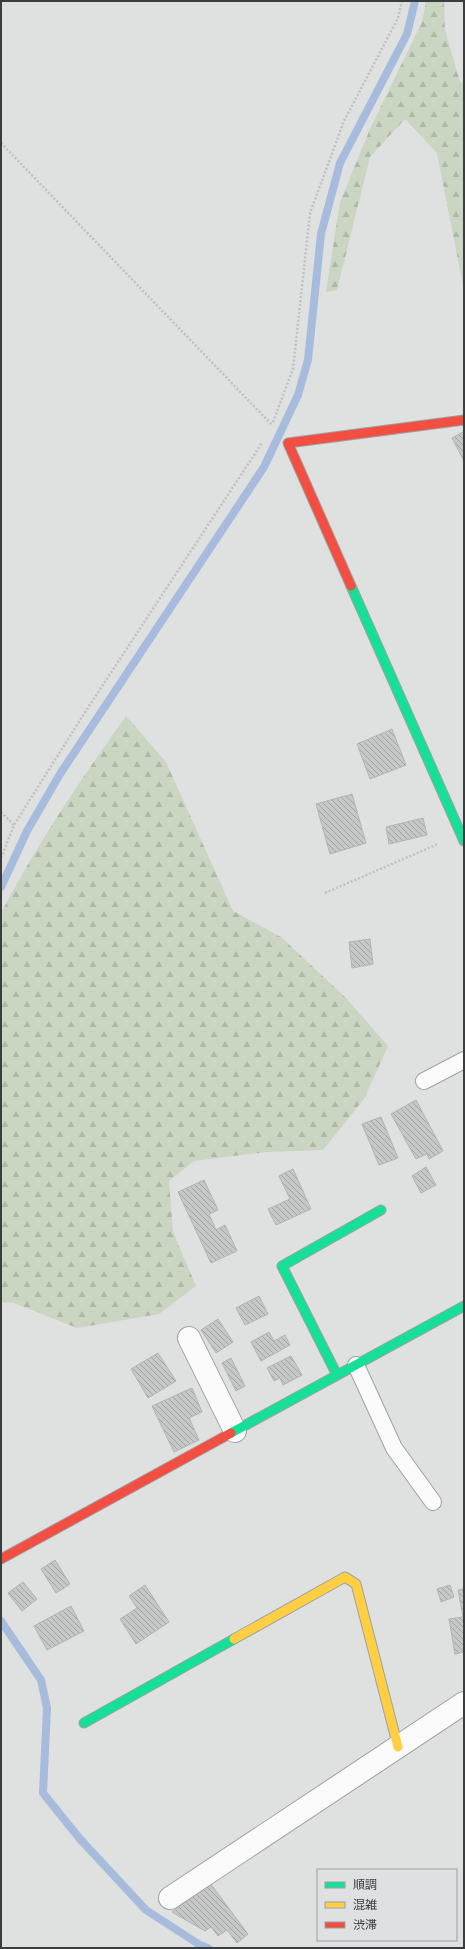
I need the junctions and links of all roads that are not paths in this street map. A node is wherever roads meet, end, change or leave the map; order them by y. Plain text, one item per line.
1 (464, 420) edge
2 (462, 838) edge
3 (464, 1060) edge
4 (424, 1081) dead end
5 (381, 1210) dead end
6 (464, 1306) edge
7 (189, 1338) dead end
8 (356, 1365) junction
9 (337, 1375) junction
10 (235, 1431) junction
11 (433, 1502) dead end
12 (1, 1558) edge
13 (464, 1703) edge
14 (84, 1723) dead end
15 (398, 1747) junction
16 (170, 1898) dead end

1 - 2 street
3 - 4 lane
5 - 9 street
6 - 8 street
7 - 10 street
8 - 9 street
8 - 11 lane
9 - 10 street
10 - 12 street
13 - 15 street
14 - 15 street
15 - 16 street

